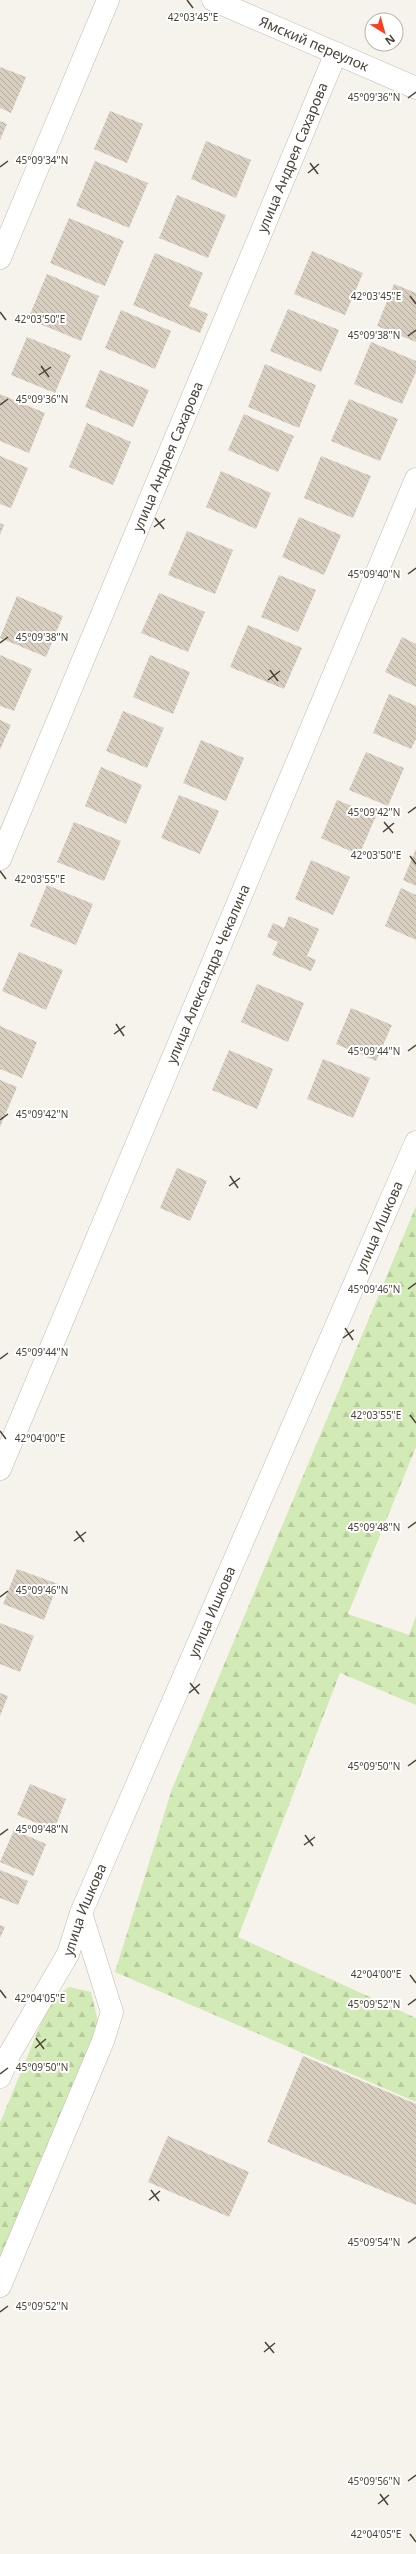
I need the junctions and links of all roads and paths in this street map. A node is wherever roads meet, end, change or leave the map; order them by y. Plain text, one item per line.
1 (108, 0) edge
2 (213, 0) edge
3 (336, 53) junction
4 (416, 88) edge
5 (0, 258) edge
6 (416, 479) edge
7 (0, 859) edge
8 (416, 1142) edge
9 (0, 1469) edge
10 (81, 1913) junction
11 (0, 2077) edge
12 (0, 2286) edge

1 - 5 street
2 - 3 street, Ямский переулок
3 - 4 street, Ямский переулок
3 - 7 street, улица Андрея Сахарова
6 - 9 street, улица Александра Чекалина
8 - 10 street, улица Ишкова
10 - 11 street, улица Ишкова
10 - 12 street

